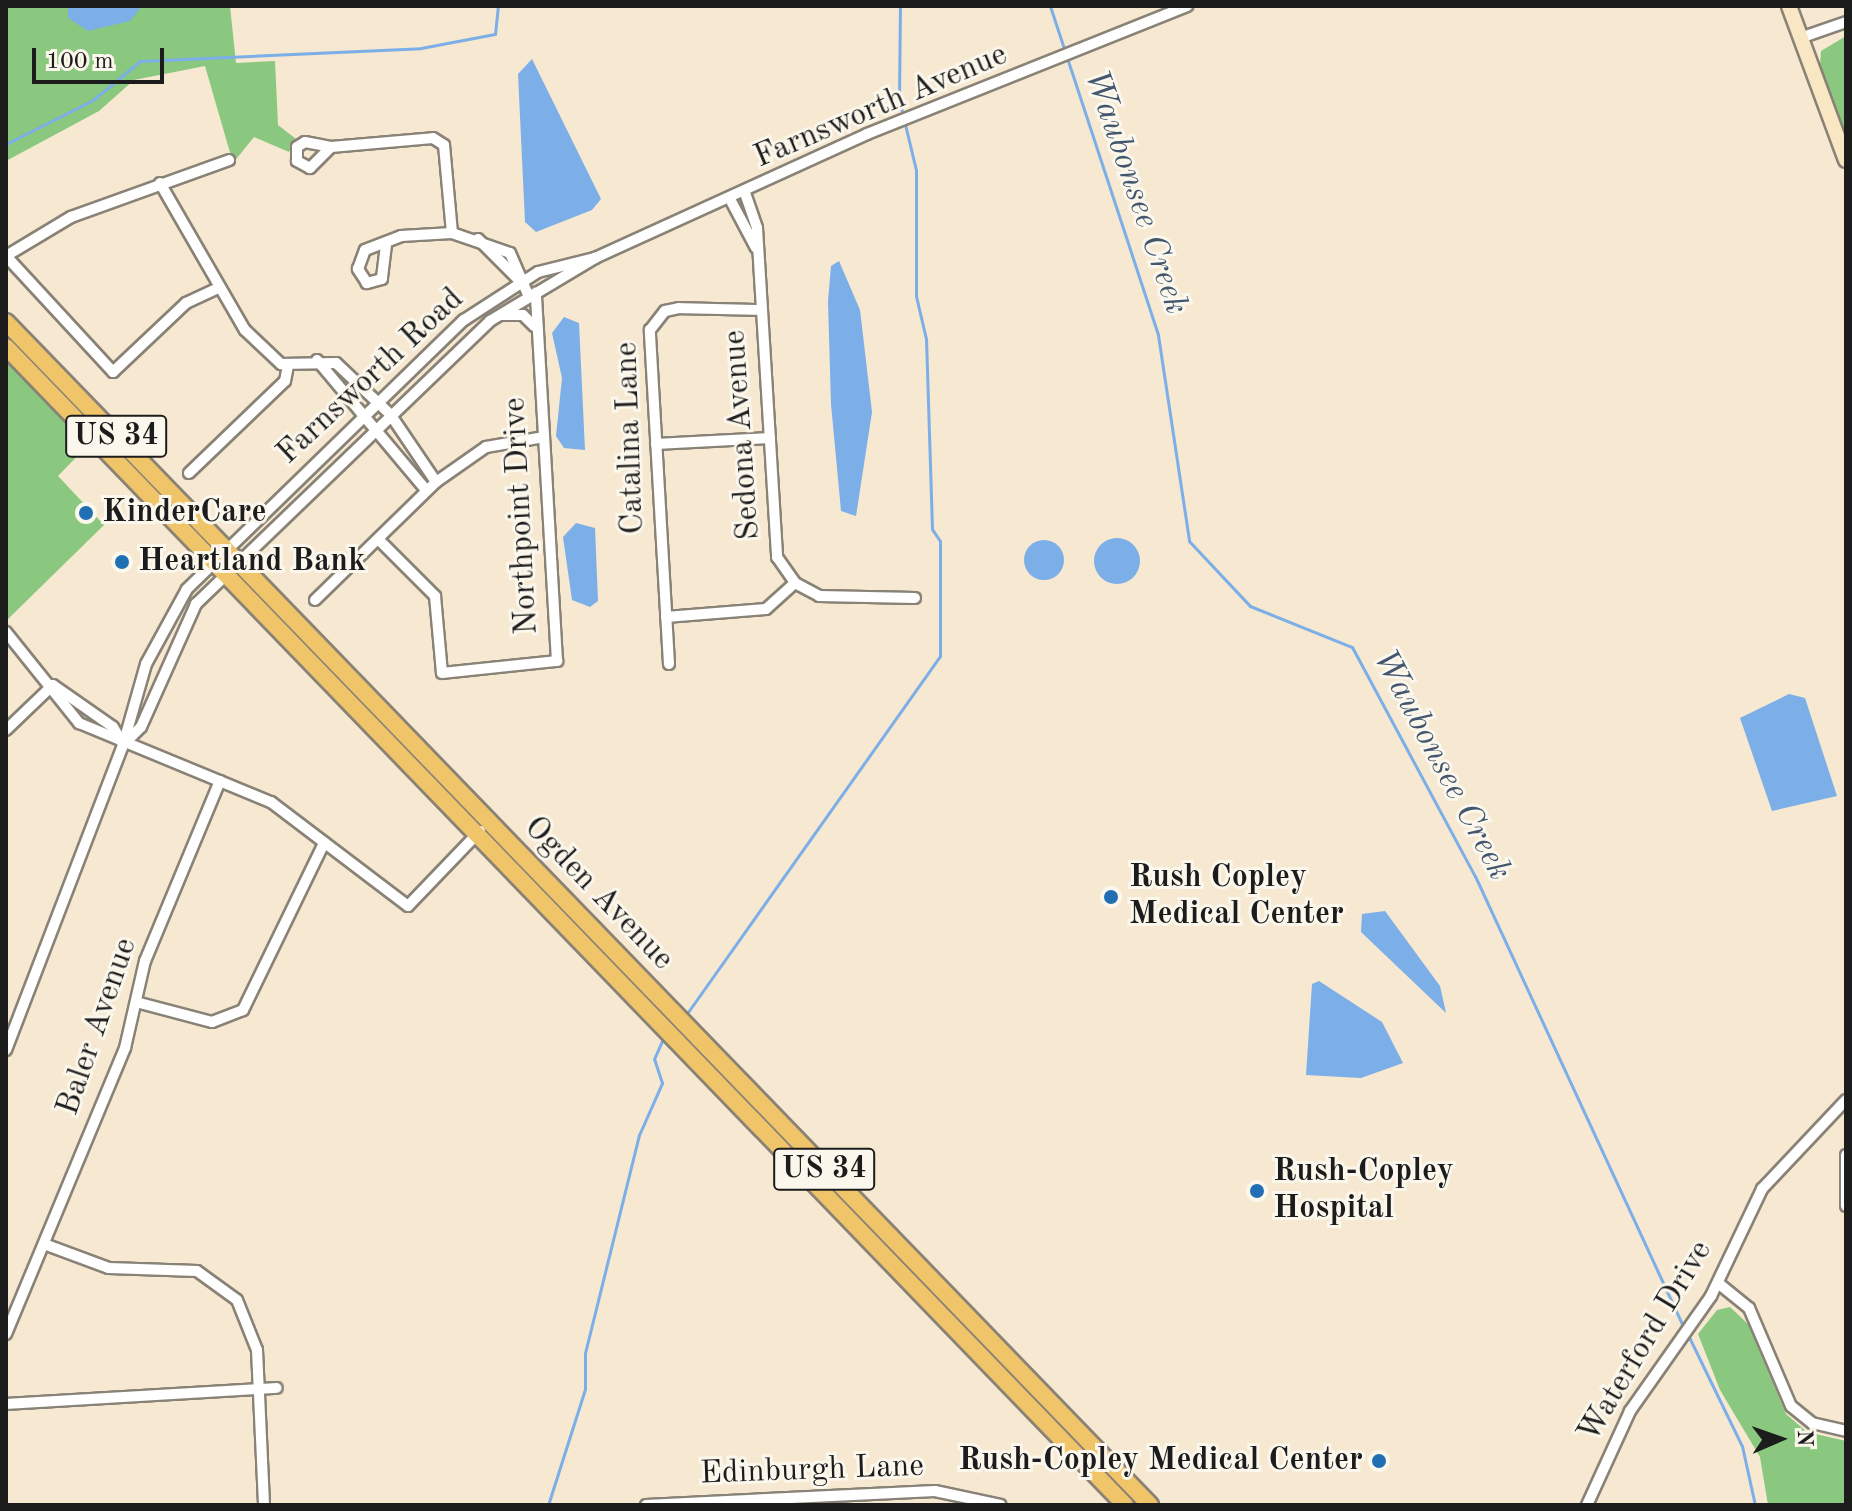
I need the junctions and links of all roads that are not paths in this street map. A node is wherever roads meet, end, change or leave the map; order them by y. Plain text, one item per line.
1 (1187, 6) edge
2 (1789, 6) edge
3 (1846, 22) edge
4 (1803, 37) junction
5 (331, 147) dead end
6 (229, 160) dead end
7 (1846, 160) edge
8 (160, 183) junction
9 (745, 193) junction
10 (730, 199) junction
11 (452, 233) junction
12 (386, 245) dead end
13 (757, 250) junction
14 (6, 256) edge
15 (595, 258) junction
16 (521, 282) junction
17 (218, 288) junction
18 (533, 295) junction
19 (761, 310) junction
20 (498, 315) junction
21 (6, 322) edge
22 (538, 332) junction
23 (6, 347) edge
24 (317, 360) junction
25 (288, 365) junction
26 (378, 402) junction
27 (366, 414) junction
28 (390, 414) junction
29 (376, 427) junction
30 (544, 437) junction
31 (770, 438) junction
32 (656, 444) junction
33 (189, 473) dead end
34 (436, 482) junction
35 (426, 490) junction
36 (378, 539) junction
37 (232, 556) junction
38 (213, 561) junction
39 (225, 574) junction
40 (795, 583) junction
41 (915, 598) dead end
42 (315, 600) dead end
43 (666, 617) junction
44 (6, 632) edge
45 (669, 664) dead end
46 (53, 685) junction
47 (6, 730) edge
48 (123, 745) junction
49 (220, 781) junction
50 (483, 828) junction
51 (324, 843) junction
52 (136, 1002) junction
53 (6, 1050) edge
54 (1846, 1100) edge
55 (1846, 1155) edge
56 (1846, 1206) edge
57 (44, 1244) junction
58 (1718, 1283) junction
59 (6, 1334) edge
60 (277, 1388) dead end
61 (261, 1390) junction
62 (6, 1404) edge
63 (1846, 1431) edge
64 (1134, 1488) junction
65 (759, 1502) edge
66 (670, 1504) edge
67 (1121, 1504) edge
68 (264, 1505) edge
69 (646, 1505) edge
70 (1001, 1505) edge
71 (1150, 1505) edge
72 (1587, 1505) edge

1 - 9 street, Farnsworth Avenue
2 - 4 street
3 - 4 street
4 - 7 street
5 - 11 street
6 - 8 street
8 - 14 street
8 - 17 street
9 - 10 street, Farnsworth Avenue
9 - 13 street, Sedona Avenue
10 - 13 street, Sedona Avenue
10 - 15 street, Farnsworth Avenue
11 - 12 street
11 - 16 street
13 - 19 street, Sedona Avenue
14 - 17 street
15 - 16 street, Farnsworth Avenue
15 - 18 street, Farnsworth Avenue
16 - 18 street
16 - 26 street, Farnsworth Road
17 - 25 street
18 - 20 street, Farnsworth Road
18 - 22 street, Northpoint Drive
19 - 31 street, Sedona Avenue
19 - 32 street, Catalina Lane
20 - 22 street
20 - 28 street, Farnsworth Road
21 - 37 main road, Ogden Avenue / US 34
22 - 30 street, Northpoint Drive
23 - 38 main road, Ogden Avenue / US 34
24 - 25 street
24 - 26 street
24 - 27 street
25 - 33 street
26 - 27 street, Farnsworth Road
26 - 28 street
27 - 29 street
27 - 37 street, Farnsworth Road
28 - 29 street, Farnsworth Road
28 - 34 street
29 - 35 street
29 - 37 street, Farnsworth Road
30 - 34 street
30 - 36 street, Northpoint Drive
31 - 32 street
31 - 40 street, Sedona Avenue
32 - 43 street, Catalina Lane
34 - 35 street
35 - 36 street
36 - 42 street
37 - 38 street
37 - 39 street
37 - 50 main road, Ogden Avenue / US 34
38 - 39 main road, Ogden Avenue / US 34
38 - 48 street
39 - 48 street
39 - 50 main road, Ogden Avenue / US 34
40 - 41 street
40 - 43 street
43 - 45 street, Catalina Lane
44 - 46 street
46 - 47 street
46 - 48 street
46 - 48 street
48 - 49 street
48 - 53 street
49 - 51 street
49 - 52 street, Baler Avenue
50 - 51 street
50 - 64 main road, Ogden Avenue / US 34
50 - 67 main road, Ogden Avenue / US 34
51 - 52 street
52 - 57 street, Baler Avenue
54 - 58 street, Waterford Drive
55 - 56 street
57 - 59 street, Baler Avenue
57 - 61 street
58 - 63 street
58 - 72 street, Waterford Drive
60 - 61 street
61 - 62 street
61 - 68 street
64 - 67 street
64 - 71 main road, Ogden Avenue / US 34
65 - 66 street, Edinburgh Lane
65 - 70 street, Edinburgh Lane
66 - 69 street, Edinburgh Lane

